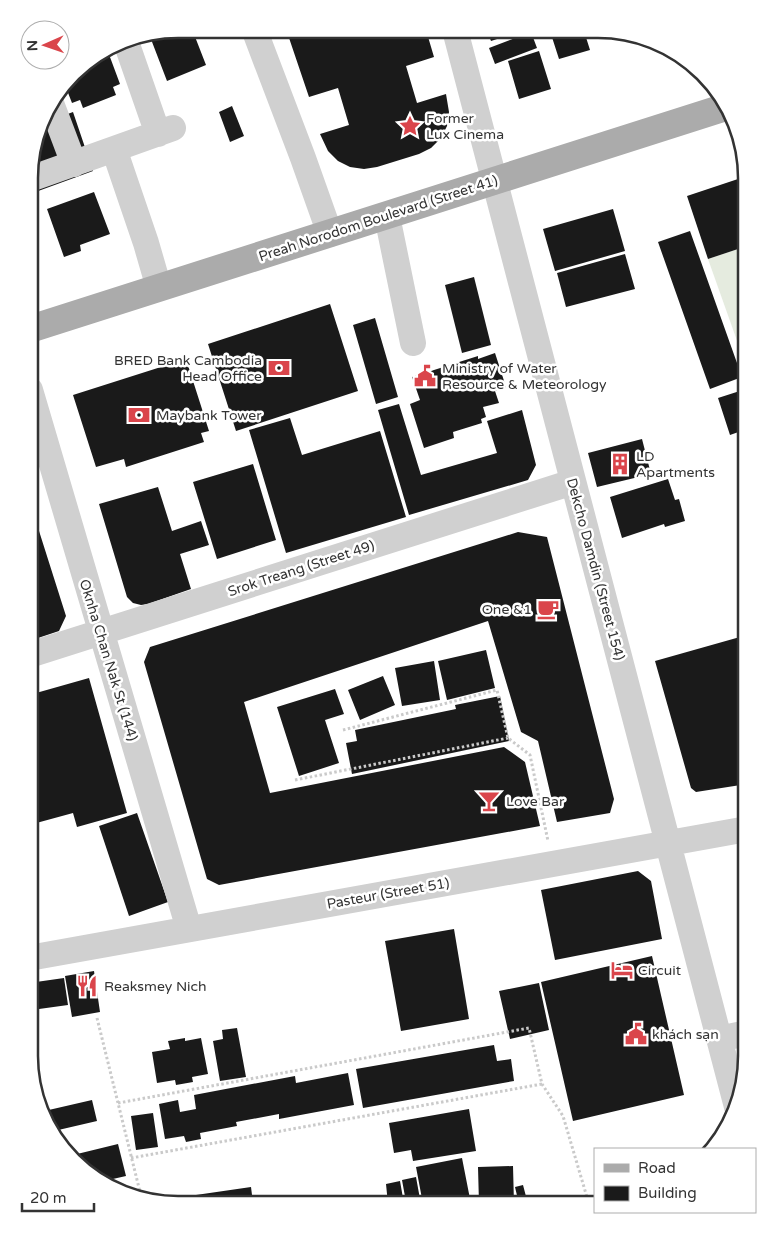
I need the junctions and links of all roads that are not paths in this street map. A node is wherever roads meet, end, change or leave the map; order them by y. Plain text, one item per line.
1 (257, 38) edge
2 (457, 38) edge
3 (128, 47) edge
4 (720, 109) edge
5 (54, 112) edge
6 (114, 150) junction
7 (74, 164) junction
8 (38, 176) edge
9 (494, 182) junction
10 (387, 216) junction
11 (330, 234) junction
12 (159, 288) junction
13 (38, 326) edge
14 (413, 343) dead end
15 (38, 417) edge
16 (573, 482) junction
17 (101, 632) junction
18 (38, 652) edge
19 (738, 831) edge
20 (668, 843) junction
21 (189, 929) junction
22 (38, 956) edge
23 (738, 1035) edge
24 (720, 1039) junction
25 (733, 1092) edge

1 - 11 street
2 - 9 street, Dekcho Damdin (Street 154)
3 - 6 street
4 - 9 main road, Preah Norodom Boulevard (Street 41)
5 - 7 street
6 - 7 street
6 - 12 street
7 - 8 street
9 - 10 main road, Preah Norodom Boulevard (Street 41)
9 - 16 street, Dekcho Damdin (Street 154)
10 - 11 main road, Preah Norodom Boulevard (Street 41)
10 - 14 street
11 - 12 main road, Preah Norodom Boulevard (Street 41)
12 - 13 main road, Preah Norodom Boulevard (Street 41)
15 - 17 street, Oknha Chan Nak St (144)
16 - 17 street, Srok Treang (Street 49)
16 - 20 street, Dekcho Damdin (Street 154)
17 - 18 street, Srok Treang (Street 49)
17 - 21 street, Oknha Chan Nak St (144)
19 - 20 street, Pasteur (Street 51)
20 - 21 street, Pasteur (Street 51)
20 - 24 street, Dekcho Damdin (Street 154)
21 - 22 street, Pasteur (Street 51)
23 - 24 street
24 - 25 street, Dekcho Damdin (Street 154)

